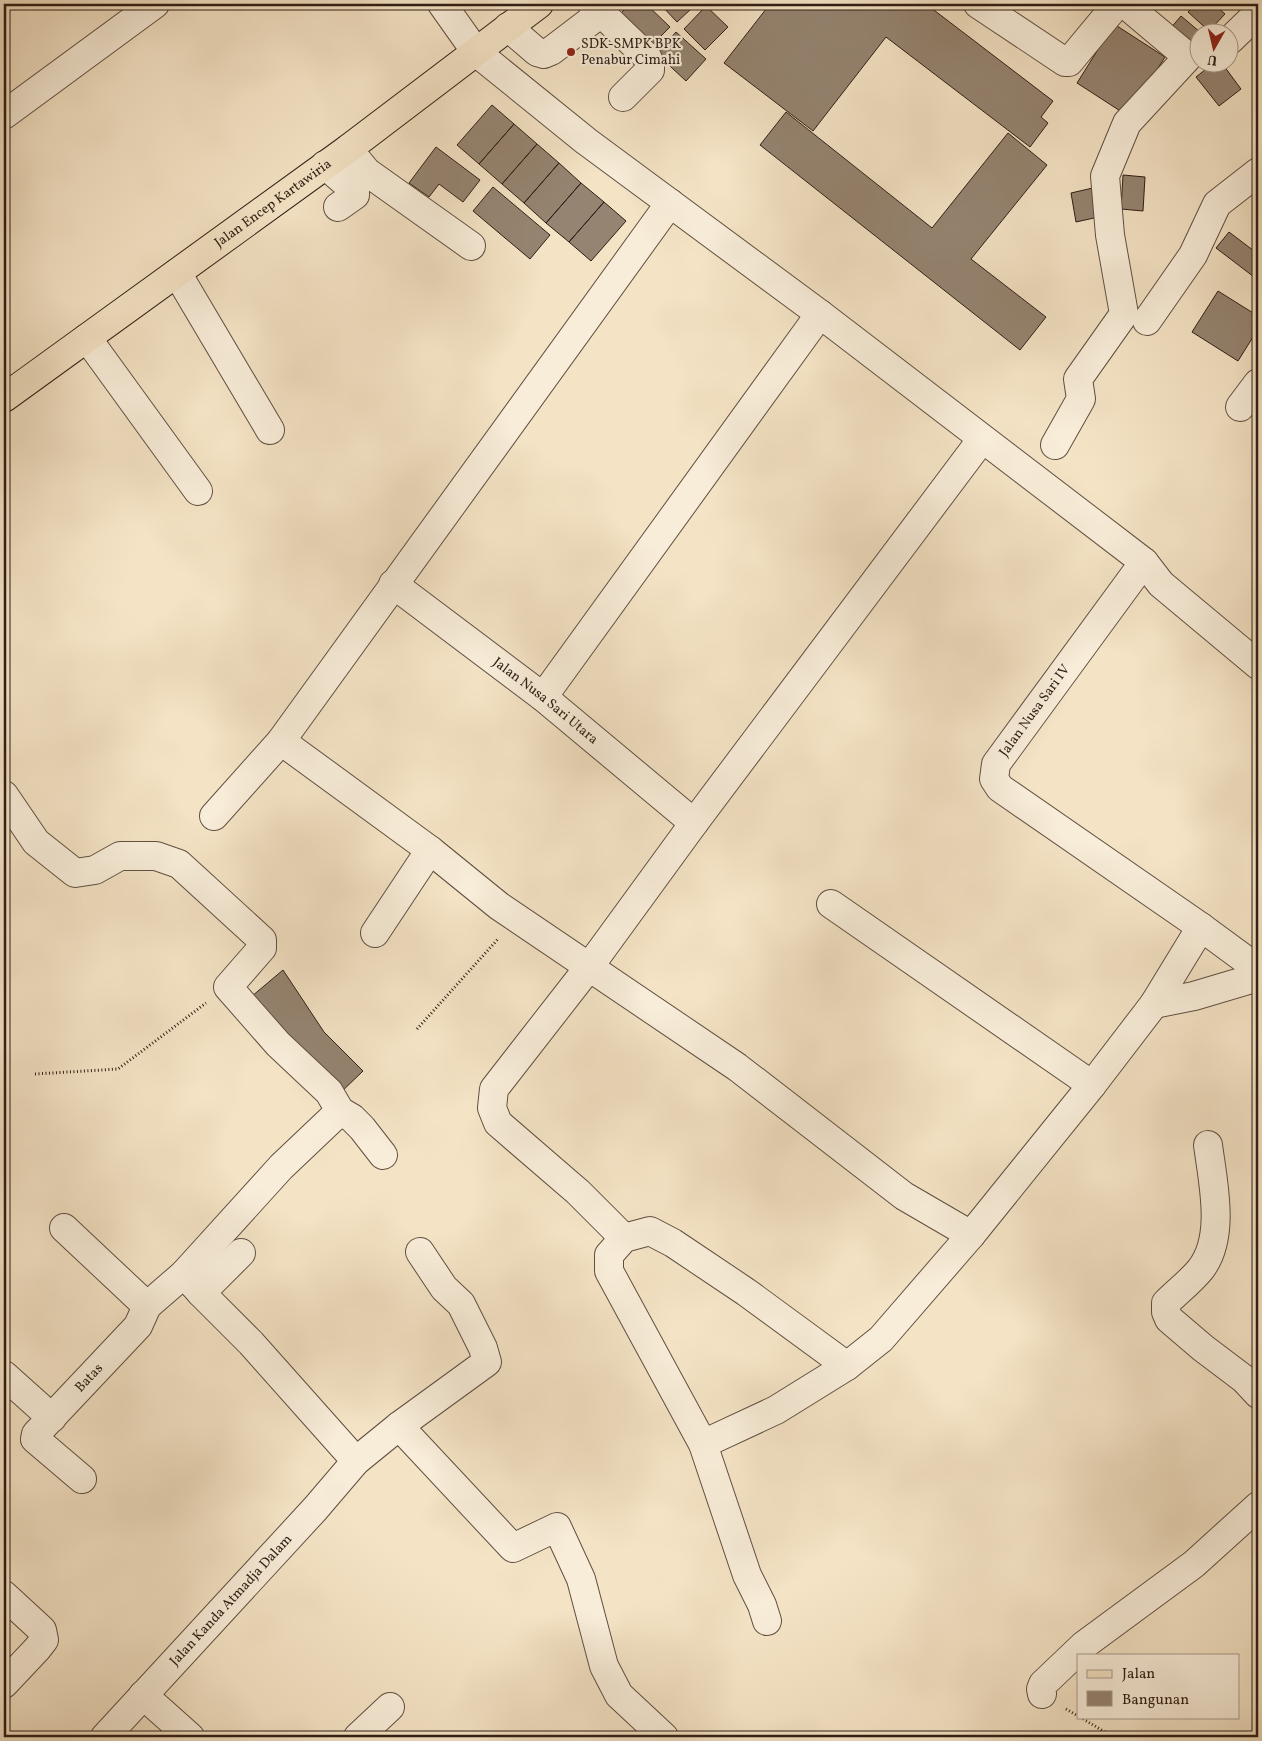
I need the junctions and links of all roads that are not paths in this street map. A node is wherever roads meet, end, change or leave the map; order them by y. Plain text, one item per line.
1 (155, 4) edge
2 (442, 4) edge
3 (539, 4) edge
4 (978, 4) edge
5 (1116, 4) edge
6 (1125, 4) edge
7 (596, 8) edge
8 (1258, 13) edge
9 (508, 28) junction
10 (1240, 30) edge
11 (1190, 50) edge
12 (476, 52) junction
13 (1190, 57) edge
14 (623, 96) dead end
15 (4, 115) edge
16 (348, 149) junction
17 (325, 165) junction
18 (1258, 172) edge
19 (670, 203) junction
20 (338, 207) dead end
21 (471, 246) dead end
22 (177, 273) junction
23 (820, 314) junction
24 (1147, 321) dead end
25 (87, 338) junction
26 (1258, 383) edge
27 (4, 398) edge
28 (1240, 407) dead end
29 (270, 430) dead end
30 (982, 439) junction
31 (1055, 445) dead end
32 (198, 491) dead end
33 (1144, 562) junction
34 (393, 584) junction
35 (1258, 664) edge
36 (542, 697) junction
37 (281, 741) junction
38 (4, 795) edge
39 (214, 816) dead end
40 (694, 823) junction
41 (430, 850) junction
42 (831, 904) dead end
43 (1201, 927) junction
44 (375, 933) dead end
45 (588, 967) junction
46 (1258, 969) edge
47 (1258, 976) edge
48 (1154, 1004) junction
49 (1092, 1085) junction
50 (340, 1111) junction
51 (1208, 1146) dead end
52 (384, 1155) dead end
53 (64, 1228) dead end
54 (972, 1235) junction
55 (624, 1238) junction
56 (420, 1252) dead end
57 (241, 1253) dead end
58 (192, 1284) junction
59 (147, 1306) junction
60 (847, 1366) junction
61 (4, 1375) edge
62 (1258, 1394) edge
63 (52, 1418) junction
64 (399, 1426) junction
65 (703, 1444) junction
66 (356, 1461) junction
67 (82, 1479) dead end
68 (1258, 1506) edge
69 (4, 1595) edge
70 (767, 1621) dead end
71 (4, 1684) edge
72 (1042, 1694) dead end
73 (143, 1695) junction
74 (105, 1737) edge
75 (190, 1737) edge
76 (664, 1737) edge

1 - 15 street
2 - 12 street
3 - 9 main road, Jalan Encep Kartawiria
4 - 5 street
6 - 11 street
7 - 9 street
7 - 14 street
8 - 10 street
9 - 12 main road, Jalan Encep Kartawiria
12 - 16 main road, Jalan Encep Kartawiria
12 - 19 street
13 - 31 street
16 - 17 main road, Jalan Encep Kartawiria
16 - 21 street
17 - 20 street
17 - 22 main road, Jalan Encep Kartawiria
18 - 24 street
19 - 23 street
19 - 34 street
22 - 25 main road, Jalan Encep Kartawiria
22 - 29 street
23 - 30 street
23 - 36 street
25 - 27 main road, Jalan Encep Kartawiria
25 - 32 street
26 - 28 street
30 - 33 street
30 - 40 street
33 - 35 street
33 - 43 street, Jalan Nusa Sari IV
34 - 36 street, Jalan Nusa Sari Utara
34 - 37 street
36 - 40 street, Jalan Nusa Sari Utara
37 - 39 street
37 - 41 street
38 - 50 street
40 - 45 street
41 - 44 street
41 - 45 street
42 - 49 street
43 - 46 street, Jalan Nusa Sari IV
43 - 48 street
45 - 54 street
45 - 55 street
47 - 48 street
48 - 49 street
49 - 54 street
50 - 52 street
50 - 58 street
51 - 62 street
53 - 59 street
54 - 60 street
55 - 60 street
55 - 65 street
56 - 64 street, Jalan Kanda Atmadja Dalam
57 - 58 street
58 - 59 street, Batas
58 - 66 street
59 - 63 street, Batas
60 - 65 street
61 - 63 street
63 - 67 street, Batas
64 - 66 street, Jalan Kanda Atmadja Dalam
64 - 76 street
65 - 70 street
66 - 73 street, Jalan Kanda Atmadja Dalam
68 - 72 street
69 - 71 street
73 - 74 street, Jalan Kanda Atmadja Dalam
73 - 75 street

